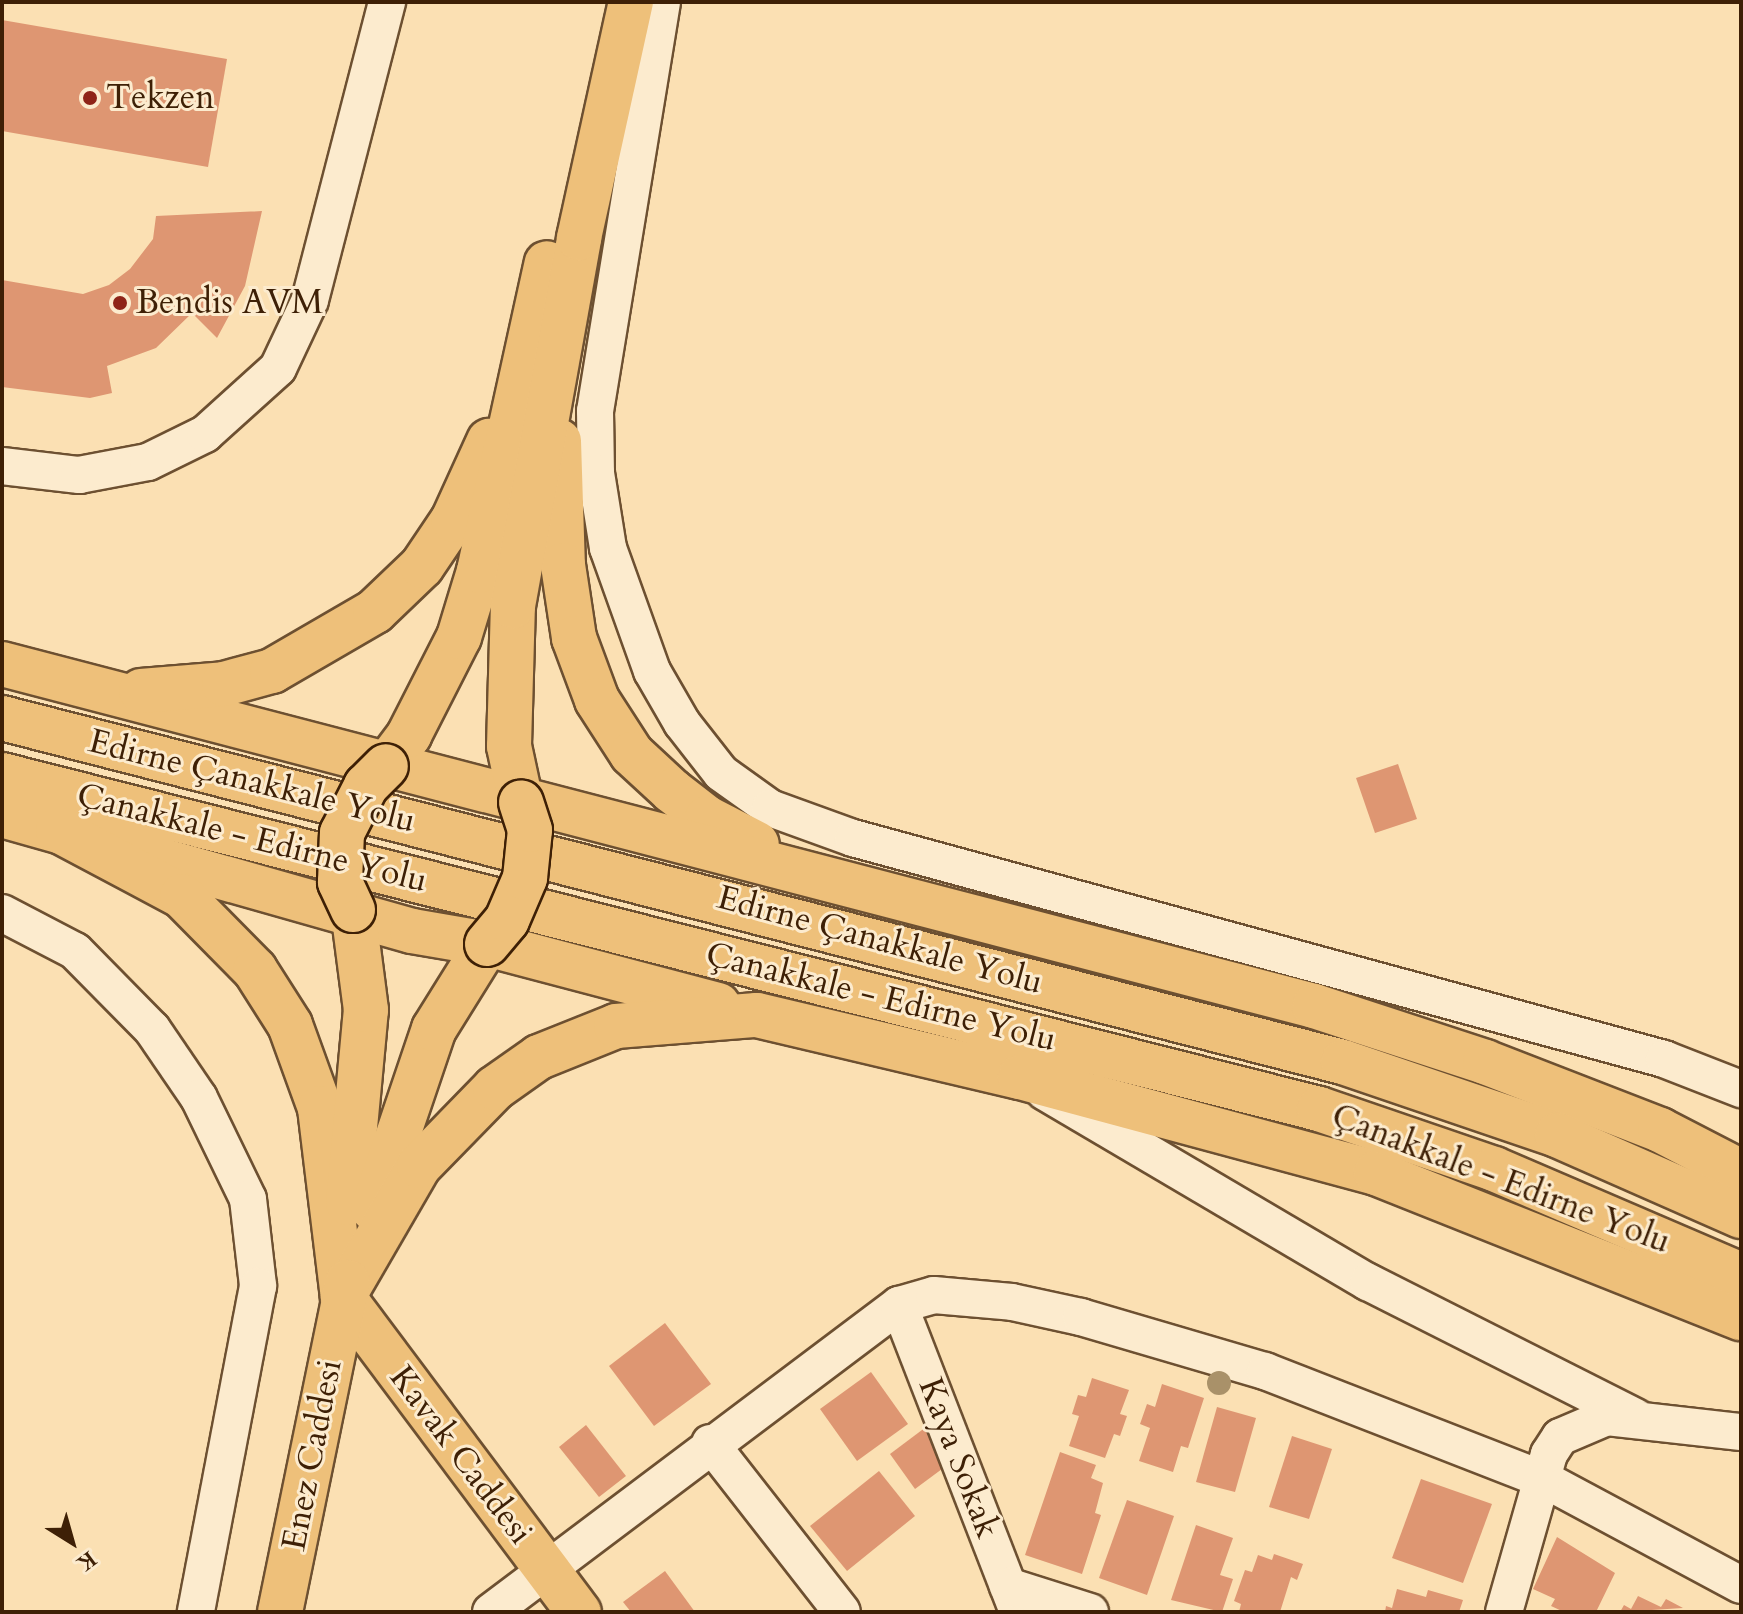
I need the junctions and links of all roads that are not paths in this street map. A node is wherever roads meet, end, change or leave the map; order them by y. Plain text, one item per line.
1 (387, 2) edge
2 (601, 2) edge
3 (631, 2) edge
4 (662, 2) edge
5 (544, 350) junction
6 (2, 466) edge
7 (2, 664) edge
8 (93, 691) junction
9 (2, 718) edge
10 (386, 766) junction
11 (2, 775) edge
12 (521, 802) junction
13 (2, 815) edge
14 (58, 830) junction
15 (823, 877) junction
16 (353, 910) junction
17 (2, 913) edge
18 (487, 944) junction
19 (757, 1015) junction
20 (1020, 1077) junction
21 (1741, 1089) edge
22 (1741, 1172) edge
23 (1741, 1216) edge
24 (1741, 1275) edge
25 (343, 1297) junction
26 (899, 1305) junction
27 (1741, 1318) edge
28 (1635, 1417) junction
29 (1741, 1432) edge
30 (710, 1443) junction
31 (1545, 1480) junction
32 (545, 1567) junction
33 (1741, 1585) edge
34 (1013, 1599) edge
35 (196, 1612) edge
36 (280, 1612) edge
37 (491, 1612) edge
38 (579, 1612) edge
39 (842, 1612) edge
40 (1090, 1612) edge
41 (1504, 1612) edge

1 - 6 street
2 - 5 main road
3 - 5 main road
4 - 21 street
5 - 8 main road
5 - 10 main road
5 - 12 main road
5 - 15 main road
7 - 8 main road
8 - 10 main road
9 - 23 main road, Edirne Çanakkale Yolu
10 - 12 main road
10 - 16 main road, bridge
11 - 24 main road, Çanakkale - Edirne Yolu
12 - 15 main road
12 - 18 main road, bridge
13 - 14 main road
14 - 16 main road
14 - 25 main road
15 - 22 main road
16 - 18 main road
16 - 25 main road
17 - 35 street
18 - 19 main road
18 - 25 main road
19 - 20 main road
19 - 25 main road
20 - 27 main road
20 - 28 street
25 - 32 main road, Kavak Caddesi
25 - 36 main road, Enez Caddesi
26 - 30 street
26 - 31 street
26 - 34 street, Kaya Sokak
28 - 29 street
28 - 31 street
30 - 32 street
30 - 39 street
31 - 33 street
31 - 41 street
32 - 37 street
32 - 38 main road, Kavak Caddesi
34 - 40 street

